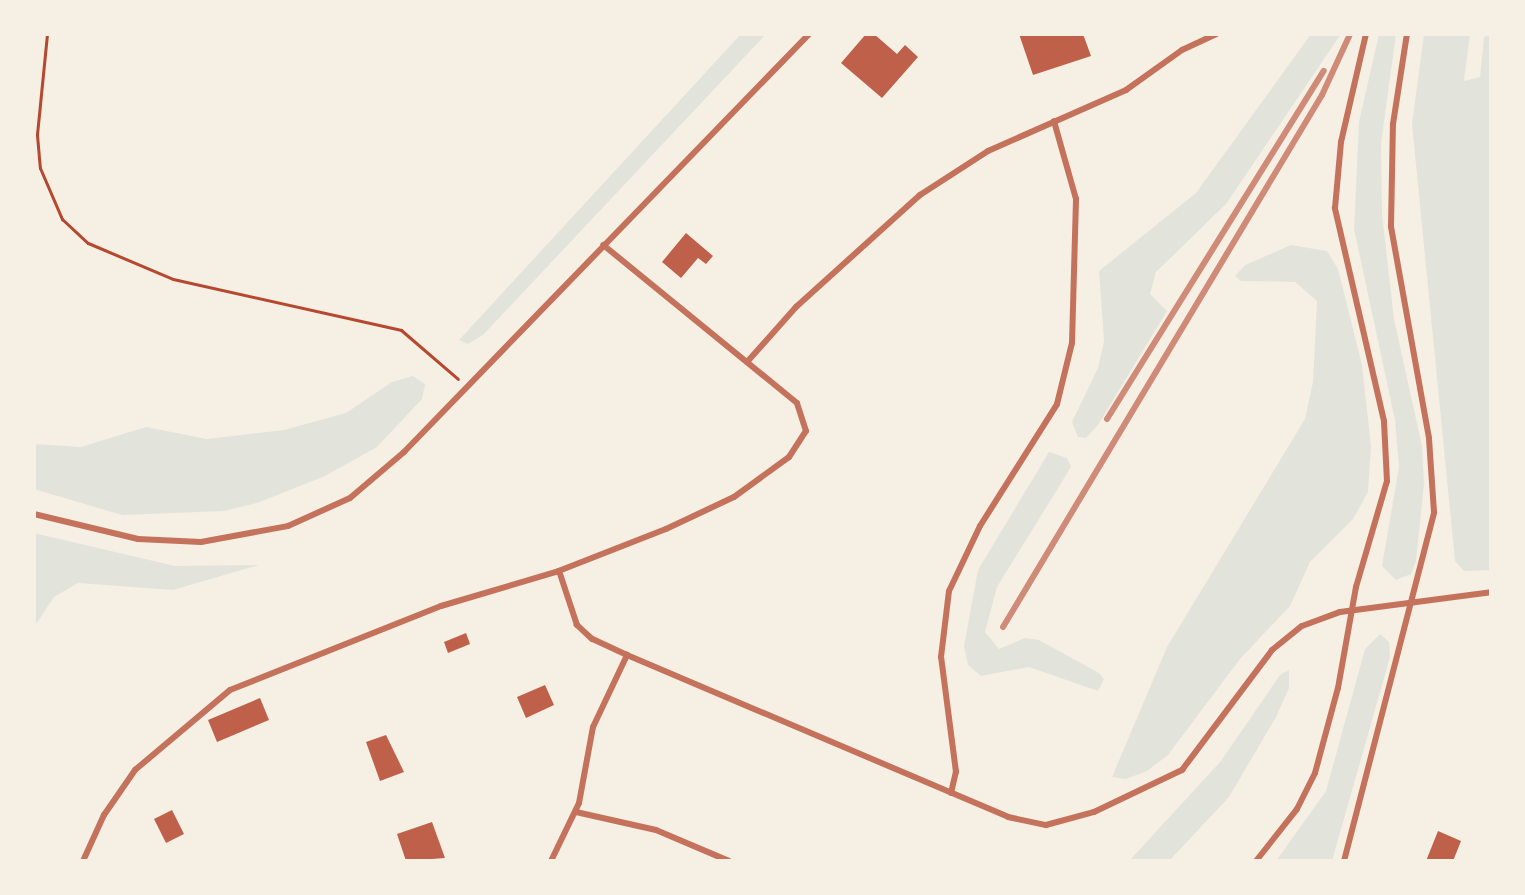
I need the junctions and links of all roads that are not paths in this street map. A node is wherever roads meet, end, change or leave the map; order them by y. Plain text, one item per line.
1 (809, 34) edge
2 (1216, 34) edge
3 (1366, 34) edge
4 (1407, 34) edge
5 (1054, 121) junction
6 (603, 245) junction
7 (747, 362) junction
8 (34, 514) edge
9 (559, 571) junction
10 (1491, 592) edge
11 (1414, 605) junction
12 (1352, 610) junction
13 (627, 655) junction
14 (951, 793) junction
15 (576, 812) junction
16 (83, 861) edge
17 (551, 861) edge
18 (729, 861) edge
19 (1256, 861) edge
20 (1344, 861) edge

1 - 6 lane
2 - 5 lane
3 - 12 lane
4 - 11 lane
5 - 7 lane
5 - 14 lane
6 - 7 lane
6 - 8 lane
7 - 9 lane
9 - 13 lane
9 - 16 lane
10 - 11 lane
11 - 12 lane
11 - 20 lane
12 - 14 lane
12 - 19 lane
13 - 14 lane
13 - 15 lane
15 - 17 lane
15 - 18 lane

